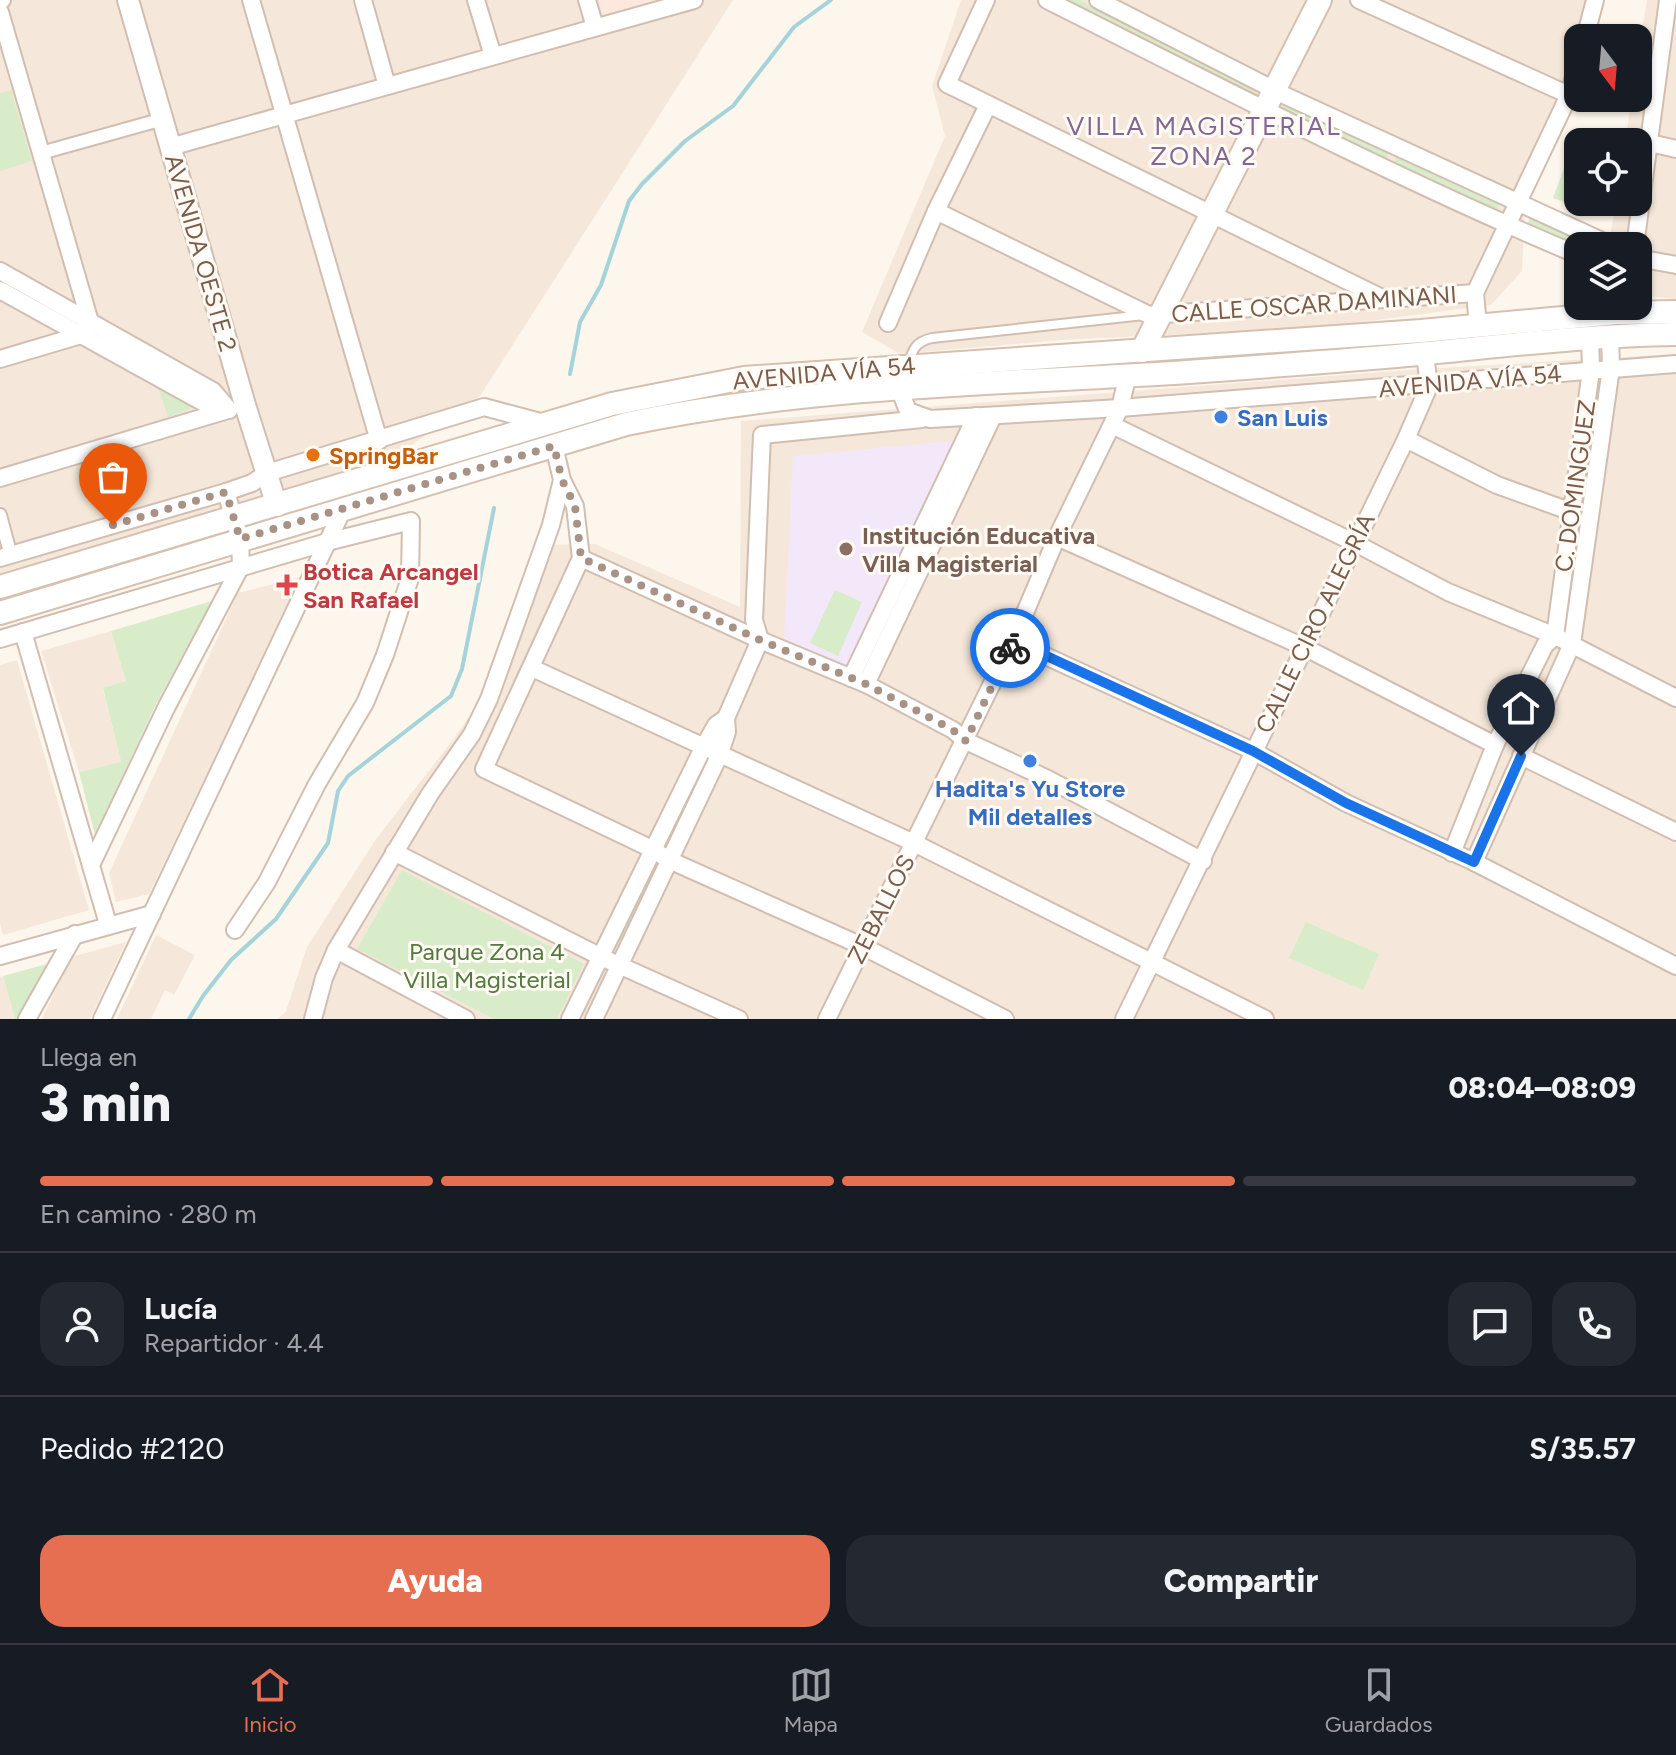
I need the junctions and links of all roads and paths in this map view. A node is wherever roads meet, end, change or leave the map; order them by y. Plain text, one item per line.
1 (128, 0) edge
2 (251, 0) edge
3 (363, 0) edge
4 (476, 0) edge
5 (587, 0) edge
6 (694, 0) edge
7 (986, 0) edge
8 (1047, 0) edge
9 (1098, 0) edge
10 (1320, 0) edge
11 (1359, 0) edge
12 (1595, 0) edge
13 (1668, 0) edge
14 (0, 12) edge
15 (1589, 24) edge
16 (595, 27) junction
17 (1670, 28) edge
18 (493, 56) junction
19 (387, 86) junction
20 (1564, 93) edge
21 (1270, 100) junction
22 (988, 105) junction
23 (1564, 105) edge
24 (284, 115) junction
25 (163, 119) junction
26 (1652, 132) edge
27 (1652, 143) edge
28 (170, 147) junction
29 (1676, 149) edge
30 (41, 153) junction
31 (1517, 204) junction
32 (936, 211) junction
33 (1212, 216) junction
34 (1508, 225) junction
35 (1581, 232) edge
36 (1564, 249) edge
37 (1652, 261) edge
38 (1676, 265) edge
39 (0, 271) edge
40 (0, 290) edge
41 (1475, 293) junction
42 (1384, 299) junction
43 (1676, 312) edge
44 (1156, 314) junction
45 (888, 323) dead end
46 (1478, 326) junction
47 (86, 328) junction
48 (1676, 334) edge
49 (1600, 336) junction
50 (1142, 351) junction
51 (1425, 354) junction
52 (0, 359) edge
53 (1676, 364) edge
54 (908, 365) junction
55 (1611, 368) junction
56 (1591, 370) junction
57 (1128, 374) junction
58 (1429, 386) junction
59 (899, 388) junction
60 (237, 408) junction
61 (1120, 408) junction
62 (985, 416) junction
63 (930, 419) junction
64 (546, 424) junction
65 (1112, 425) junction
66 (1406, 439) junction
67 (379, 441) junction
68 (554, 446) junction
69 (267, 473) junction
70 (0, 478) edge
71 (562, 480) junction
72 (226, 492) junction
73 (277, 506) junction
74 (343, 509) junction
75 (1572, 512) junction
76 (0, 515) edge
77 (237, 529) junction
78 (1057, 537) junction
79 (327, 542) junction
80 (1355, 543) junction
81 (4, 552) edge
82 (581, 558) junction
83 (241, 566) junction
84 (0, 587) edge
85 (0, 613) edge
86 (23, 632) junction
87 (1555, 636) junction
88 (0, 639) edge
89 (760, 640) junction
90 (1013, 641) junction
91 (1572, 644) junction
92 (1304, 647) junction
93 (532, 668) junction
94 (858, 681) junction
95 (1676, 698) edge
96 (726, 718) junction
97 (966, 741) junction
98 (1495, 745) junction
99 (703, 748) junction
100 (1253, 751) junction
101 (719, 756) junction
102 (1521, 756) junction
103 (1676, 832) edge
104 (914, 843) junction
105 (652, 849) junction
106 (394, 852) junction
107 (1452, 853) junction
108 (669, 860) junction
109 (1203, 861) junction
110 (1474, 862) junction
111 (91, 865) junction
112 (152, 914) junction
113 (108, 924) junction
114 (235, 930) dead end
115 (75, 934) junction
116 (862, 946) junction
117 (336, 950) junction
118 (0, 956) edge
119 (601, 957) junction
120 (1151, 961) junction
121 (619, 965) junction
122 (1676, 966) edge
123 (27, 1019) edge
124 (102, 1019) edge
125 (313, 1019) edge
126 (466, 1019) edge
127 (570, 1019) edge
128 (594, 1019) edge
129 (739, 1019) edge
130 (827, 1019) edge
131 (1005, 1019) edge
132 (1124, 1019) edge
133 (1265, 1019) edge

1 - 25 street, AVENIDA OESTE 2
2 - 24 street
3 - 19 street
4 - 18 street
5 - 16 street
6 - 16 street
7 - 22 street
8 - 21 street
9 - 21 street
10 - 21 main road
11 - 20 street
12 - 15 street
13 - 17 street
14 - 30 street
16 - 18 street
17 - 26 street
18 - 19 street
19 - 24 street
21 - 31 street
21 - 33 main road
21 - 34 street
22 - 32 street
22 - 33 street
23 - 31 street
24 - 28 street
24 - 67 street
25 - 28 street, AVENIDA OESTE 2
25 - 30 street
27 - 29 street
28 - 60 street, AVENIDA OESTE 2
30 - 47 street
31 - 34 street
31 - 35 street
32 - 44 street, CALLE OSCAR DAMINANI
32 - 45 street
33 - 42 street
33 - 44 main road
34 - 36 street
34 - 41 street
37 - 38 street
39 - 47 street
40 - 47 street
41 - 42 street, CALLE OSCAR DAMINANI
41 - 46 street
42 - 44 street, CALLE OSCAR DAMINANI
43 - 46 main road, AVENIDA VÍA 54
44 - 50 main road
44 - 54 lane
46 - 50 main road, AVENIDA VÍA 54
47 - 52 street
47 - 60 street
48 - 49 main road, AVENIDA VÍA 54
49 - 51 main road, AVENIDA VÍA 54
49 - 55 street
49 - 56 street, C. DOMINGUEZ
50 - 54 main road, AVENIDA VÍA 54
50 - 57 street
51 - 57 main road, AVENIDA VÍA 54
51 - 58 street
53 - 55 street, AVENIDA VÍA 54
54 - 64 main road, AVENIDA VÍA 54
55 - 56 street, AVENIDA VÍA 54
55 - 91 street
56 - 58 street, AVENIDA VÍA 54
56 - 75 street, C. DOMINGUEZ
57 - 59 main road, AVENIDA VÍA 54
57 - 61 street, ZEBALLOS
58 - 61 street, AVENIDA VÍA 54
58 - 66 street, CALLE CIRO ALEGRÍA
59 - 63 street, AVENIDA VÍA 54
59 - 68 main road, AVENIDA VÍA 54
60 - 69 street, AVENIDA OESTE 2
60 - 70 street
61 - 62 street, AVENIDA VÍA 54
61 - 65 street, ZEBALLOS
62 - 63 street, AVENIDA VÍA 54
62 - 94 street
63 - 89 street
64 - 67 street
64 - 73 main road, AVENIDA VÍA 54
65 - 78 street, ZEBALLOS
65 - 80 street
66 - 75 street
66 - 80 street, CALLE CIRO ALEGRÍA
67 - 69 street
68 - 71 street
68 - 74 main road, AVENIDA VÍA 54
69 - 72 street
69 - 73 street, AVENIDA OESTE 2
71 - 82 street
71 - 106 street
72 - 77 street
72 - 81 street
73 - 77 main road, AVENIDA VÍA 54
74 - 77 main road, AVENIDA VÍA 54
74 - 79 street
75 - 87 street, C. DOMINGUEZ
76 - 81 street
77 - 83 street
77 - 84 main road, AVENIDA VÍA 54
77 - 85 main road, AVENIDA VÍA 54
78 - 90 street, ZEBALLOS
78 - 92 street
79 - 83 street
79 - 112 street
79 - 114 street
80 - 87 street
80 - 92 street, CALLE CIRO ALEGRÍA
82 - 89 street
82 - 93 street
83 - 86 street
83 - 111 street
86 - 88 street
86 - 111 street
87 - 91 street
87 - 98 street
89 - 94 street
89 - 96 street
90 - 97 street, ZEBALLOS
90 - 100 street
91 - 95 street
91 - 102 street
92 - 98 street
92 - 100 street, CALLE CIRO ALEGRÍA
93 - 99 street
93 - 105 street
94 - 97 street
96 - 99 street
96 - 101 street
97 - 104 street, ZEBALLOS
97 - 109 street
98 - 107 street
99 - 101 street
99 - 105 street
100 - 107 street
100 - 109 street, CALLE CIRO ALEGRÍA
101 - 104 street
101 - 108 street
102 - 103 street
102 - 110 street
104 - 116 street, ZEBALLOS
104 - 120 street
105 - 108 street
105 - 119 street
106 - 117 street
106 - 119 street
107 - 110 street
108 - 116 street
108 - 121 street
109 - 120 street, CALLE CIRO ALEGRÍA
110 - 122 street
111 - 113 street
112 - 113 street
112 - 124 street
113 - 115 street
115 - 118 street
115 - 123 street
116 - 130 street, ZEBALLOS
116 - 131 street
117 - 125 street
117 - 126 street
119 - 121 street
119 - 127 street
120 - 132 street, CALLE CIRO ALEGRÍA
120 - 133 street
121 - 128 street
121 - 129 street

